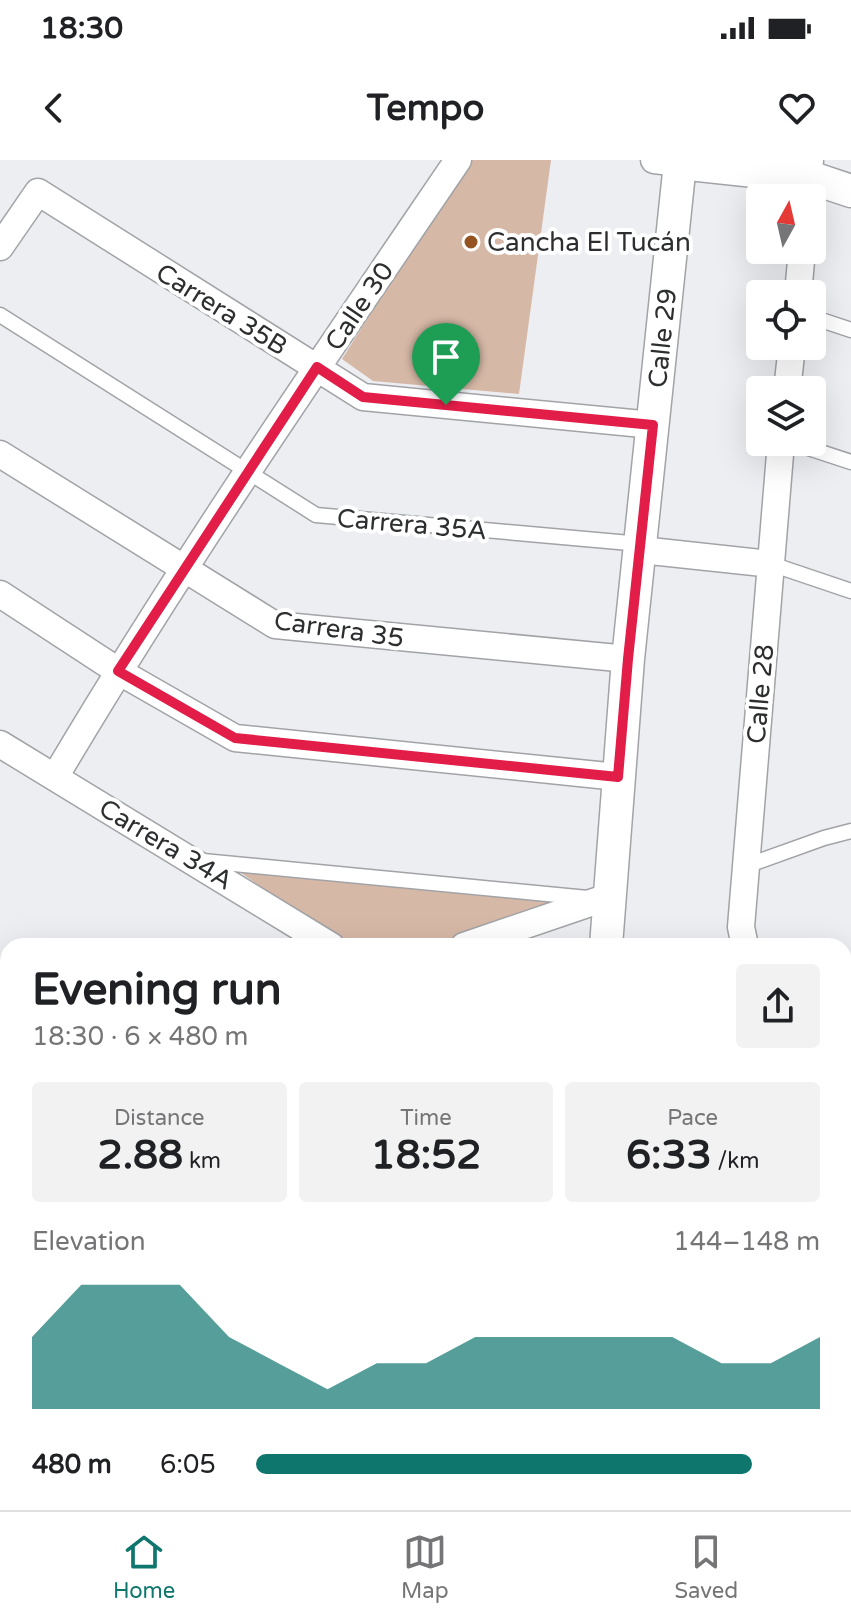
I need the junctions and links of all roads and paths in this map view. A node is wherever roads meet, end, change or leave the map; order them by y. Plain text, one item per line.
1 (458, 160) edge
2 (672, 161) edge
3 (809, 178) edge
4 (851, 191) edge
5 (0, 247) edge
6 (0, 315) edge
7 (826, 322) edge
8 (851, 330) edge
9 (317, 367) junction
10 (653, 425) junction
11 (0, 454) edge
12 (826, 454) edge
13 (780, 456) edge
14 (851, 462) edge
15 (250, 471) junction
16 (641, 547) junction
17 (771, 564) junction
18 (183, 570) junction
19 (851, 591) edge
20 (0, 594) edge
21 (628, 659) junction
22 (118, 671) junction
23 (0, 744) edge
24 (55, 777) junction
25 (618, 777) junction
26 (851, 831) edge
27 (194, 861) junction
28 (746, 866) junction
29 (602, 898) junction
30 (318, 938) edge
31 (487, 938) edge
32 (605, 938) edge
33 (743, 938) edge

1 - 9 street, Calle 30
2 - 3 street
2 - 10 street, Calle 29
3 - 4 street
5 - 9 street, Carrera 35B
6 - 15 lane, Carrera 35A
7 - 8 lane
9 - 10 street, Carrera 35B
9 - 15 street, Calle 30
10 - 16 street, Calle 29
11 - 18 street, Carrera 35
12 - 14 lane
13 - 17 street, Calle 28
15 - 16 lane, Carrera 35A
15 - 18 street, Calle 30
16 - 17 street, Carrera 35A
16 - 21 street, Calle 29
17 - 19 lane, Carrera 35A
17 - 28 street, Calle 28
18 - 21 street, Carrera 35
18 - 22 street, Calle 30
20 - 22 street
21 - 25 street, Calle 29
22 - 24 street, Calle 30
22 - 25 street
23 - 24 street, Carrera 34A
24 - 27 street, Carrera 34A
25 - 29 street, Calle 29
26 - 28 lane
27 - 29 lane
27 - 30 street, Carrera 34A
28 - 33 street, Calle 28
29 - 31 street
29 - 32 street, Calle 29

